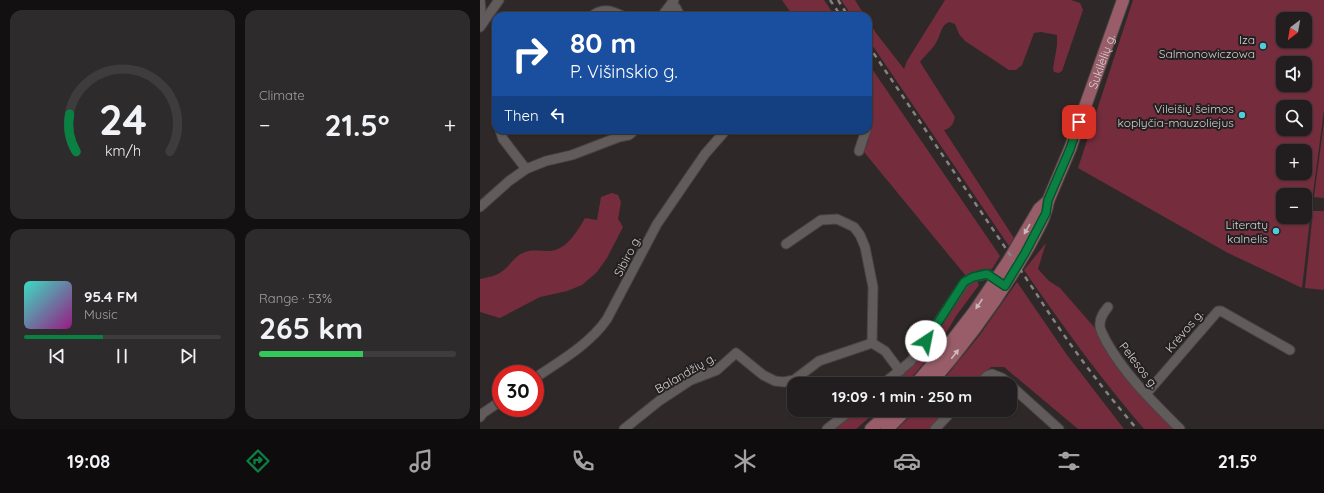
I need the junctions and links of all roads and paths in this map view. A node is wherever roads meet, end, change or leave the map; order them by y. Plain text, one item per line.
1 (480, 0) edge
2 (499, 0) edge
3 (1123, 0) edge
4 (673, 2) edge
5 (597, 12) edge
6 (614, 12) edge
7 (665, 12) edge
8 (678, 12) edge
9 (481, 26) edge
10 (501, 134) edge
11 (630, 134) edge
12 (722, 134) edge
13 (865, 134) edge
14 (859, 151) dead end
15 (526, 169) junction
16 (480, 207) edge
17 (786, 244) dead end
18 (1000, 282) junction
19 (1108, 308) dead end
20 (872, 343) junction
21 (1290, 350) dead end
22 (900, 370) junction
23 (544, 372) edge
24 (892, 377) edge
25 (922, 377) edge
26 (936, 377) edge
27 (986, 377) edge
28 (1000, 377) edge
29 (1017, 390) edge
30 (1146, 394) junction
31 (492, 407) edge
32 (480, 417) edge
33 (842, 417) edge
34 (884, 417) edge
35 (899, 417) edge
36 (946, 417) edge
37 (624, 429) edge
38 (827, 429) edge
39 (871, 429) edge
40 (887, 429) edge
41 (935, 429) edge
42 (1059, 429) edge
43 (1180, 429) edge

1 - 9 street
2 - 9 street
3 - 18 main road, Sukilėlių g.
4 - 7 street
4 - 8 street
5 - 6 street
10 - 15 street
11 - 15 street
12 - 23 street, Sibiro g.
13 - 14 street
15 - 16 street
17 - 20 street
18 - 22 street
18 -> 25 main road
26 -> 18 main road
19 - 30 street, Pelesos g.
20 - 22 street
20 - 37 street, Balandžių g.
21 - 30 street, Krėvos g.
22 - 24 street
27 - 28 street
29 - 42 street
30 - 43 street, Pelesos g.
31 - 32 street
33 - 38 street
34 - 39 main road
35 - 40 main road
36 - 41 street

